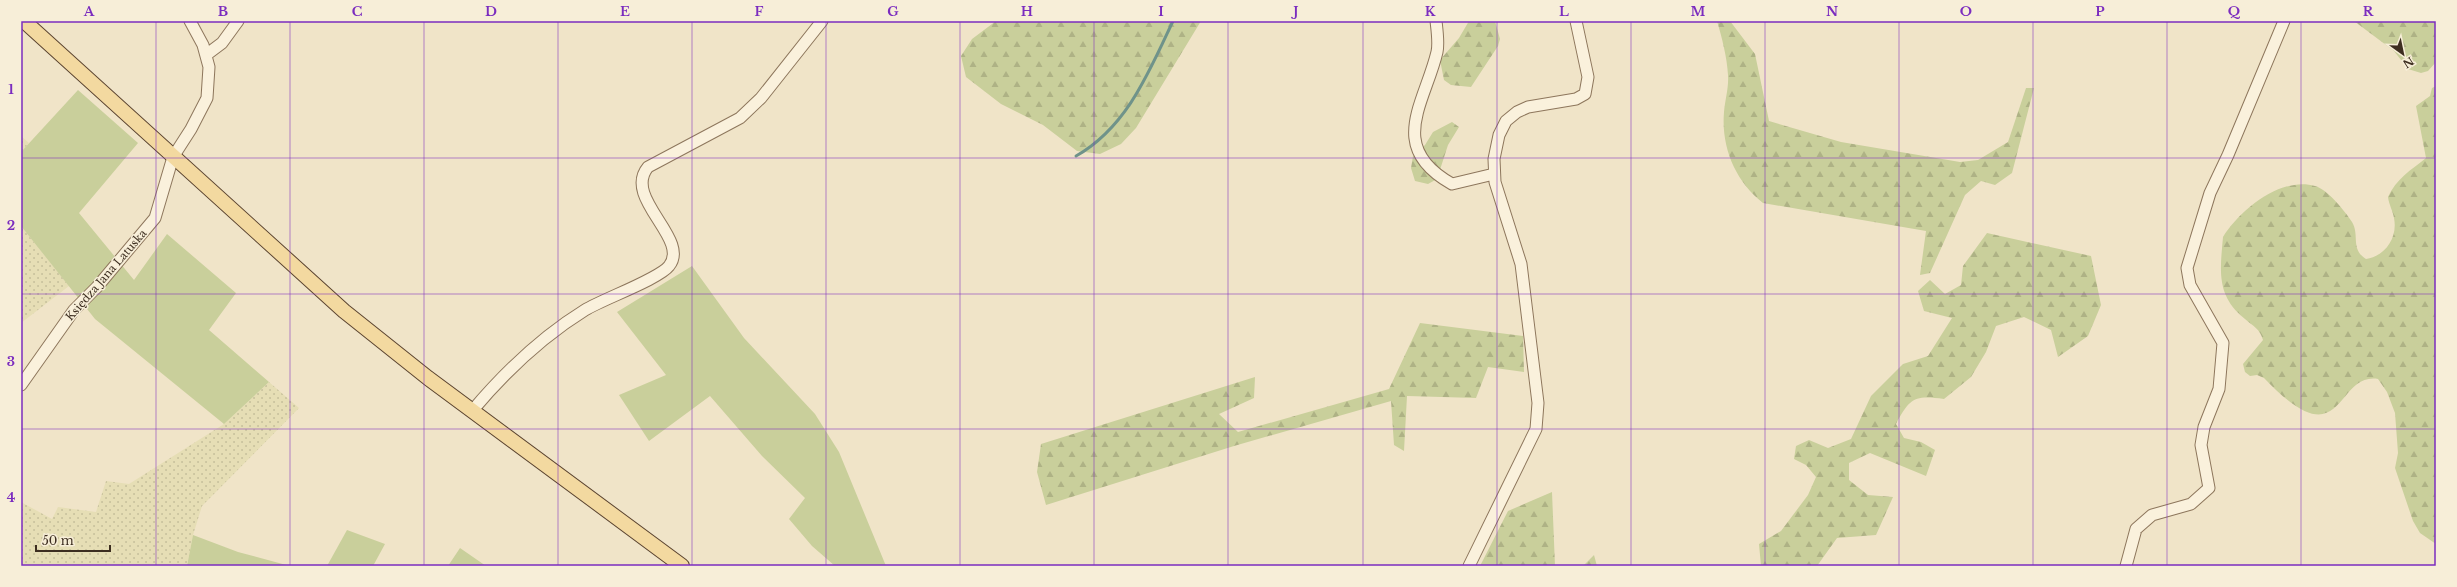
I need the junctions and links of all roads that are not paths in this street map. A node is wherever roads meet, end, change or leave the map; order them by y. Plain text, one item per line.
1 (24, 21) edge
2 (190, 21) edge
3 (238, 21) edge
4 (822, 21) edge
5 (1436, 21) edge
6 (1576, 21) edge
7 (2284, 21) edge
8 (206, 55) junction
9 (173, 157) junction
10 (1494, 174) junction
11 (21, 385) edge
12 (472, 411) junction
13 (682, 566) edge
14 (1469, 566) edge
15 (2126, 566) edge

1 - 9 main road
2 - 8 street, Księdza Jana Latuska
3 - 8 street
4 - 12 street
5 - 10 street
6 - 10 street
7 - 15 street
8 - 9 street, Księdza Jana Latuska
9 - 11 street, Księdza Jana Latuska
9 - 12 main road
10 - 14 street
12 - 13 main road

